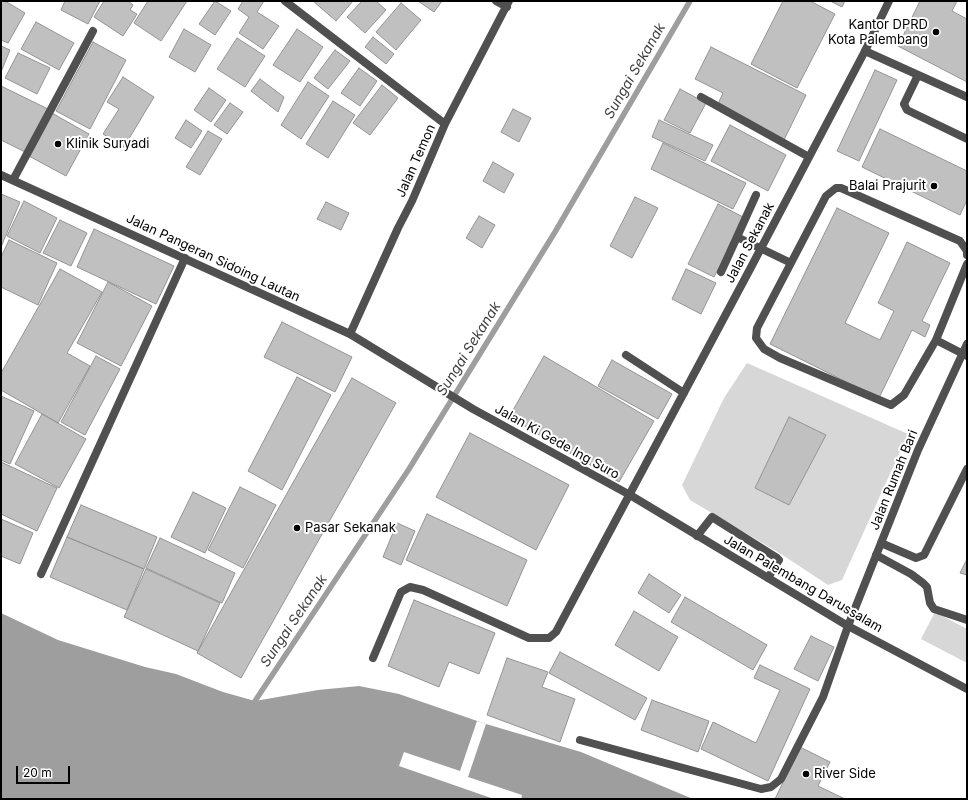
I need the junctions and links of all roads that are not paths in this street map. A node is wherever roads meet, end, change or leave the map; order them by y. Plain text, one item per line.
1 (284, 1) edge
2 (496, 1) edge
3 (889, 1) edge
4 (508, 4) edge
5 (93, 32) dead end
6 (865, 51) junction
7 (918, 75) junction
8 (967, 97) edge
9 (701, 98) dead end
10 (445, 124) junction
11 (967, 139) edge
12 (809, 158) junction
13 (1, 175) edge
14 (13, 180) junction
15 (756, 195) dead end
16 (737, 237) junction
17 (761, 248) junction
18 (967, 255) edge
19 (185, 258) junction
20 (791, 263) junction
21 (967, 264) edge
22 (721, 272) dead end
23 (350, 334) junction
24 (936, 340) junction
25 (967, 344) edge
26 (965, 354) edge
27 (626, 355) dead end
28 (412, 370) joint
29 (684, 393) junction
30 (967, 469) edge
31 (630, 495) junction
32 (697, 536) junction
33 (881, 543) junction
34 (876, 555) junction
35 (41, 574) dead end
36 (768, 578) junction
37 (967, 620) edge
38 (848, 626) junction
39 (373, 658) dead end
40 (967, 689) edge
41 (580, 740) dead end

1 - 10 street
2 - 4 street
3 - 6 street, Jalan Sekanak
4 - 10 street, Jalan Temon
5 - 14 street
6 - 7 street
6 - 12 street, Jalan Sekanak
7 - 8 street
7 - 11 street
9 - 12 street
10 - 23 street, Jalan Temon
12 - 17 street, Jalan Sekanak
13 - 14 street, Jalan Pangeran Sidoing Lautan
14 - 19 street, Jalan Pangeran Sidoing Lautan
15 - 16 street
16 - 17 street
16 - 22 street
17 - 20 street
17 - 29 street, Jalan Sekanak
18 - 20 street
19 - 23 street, Jalan Pangeran Sidoing Lautan
19 - 35 street
20 - 24 street
21 - 24 street
23 - 28 street, Jalan Pangeran Sidoing Lautan
24 - 26 street
25 - 26 street, Jalan Rumah Bari
26 - 33 street, Jalan Rumah Bari
27 - 29 street
28 - 31 street, Jalan Ki Gede Ing Suro
29 - 31 street, Jalan Sekanak
30 - 33 street
31 - 32 street, Jalan Palembang Darussalam
31 - 39 street, Jalan Sekanak
32 - 36 street, Jalan Palembang Darussalam
32 - 36 street
33 - 34 street, Jalan Rumah Bari
34 - 37 street
34 - 38 street, Jalan Rumah Bari
36 - 38 street, Jalan Palembang Darussalam
38 - 40 street, Jalan Palembang Darussalam
38 - 41 street, Jalan Rumah Bari

